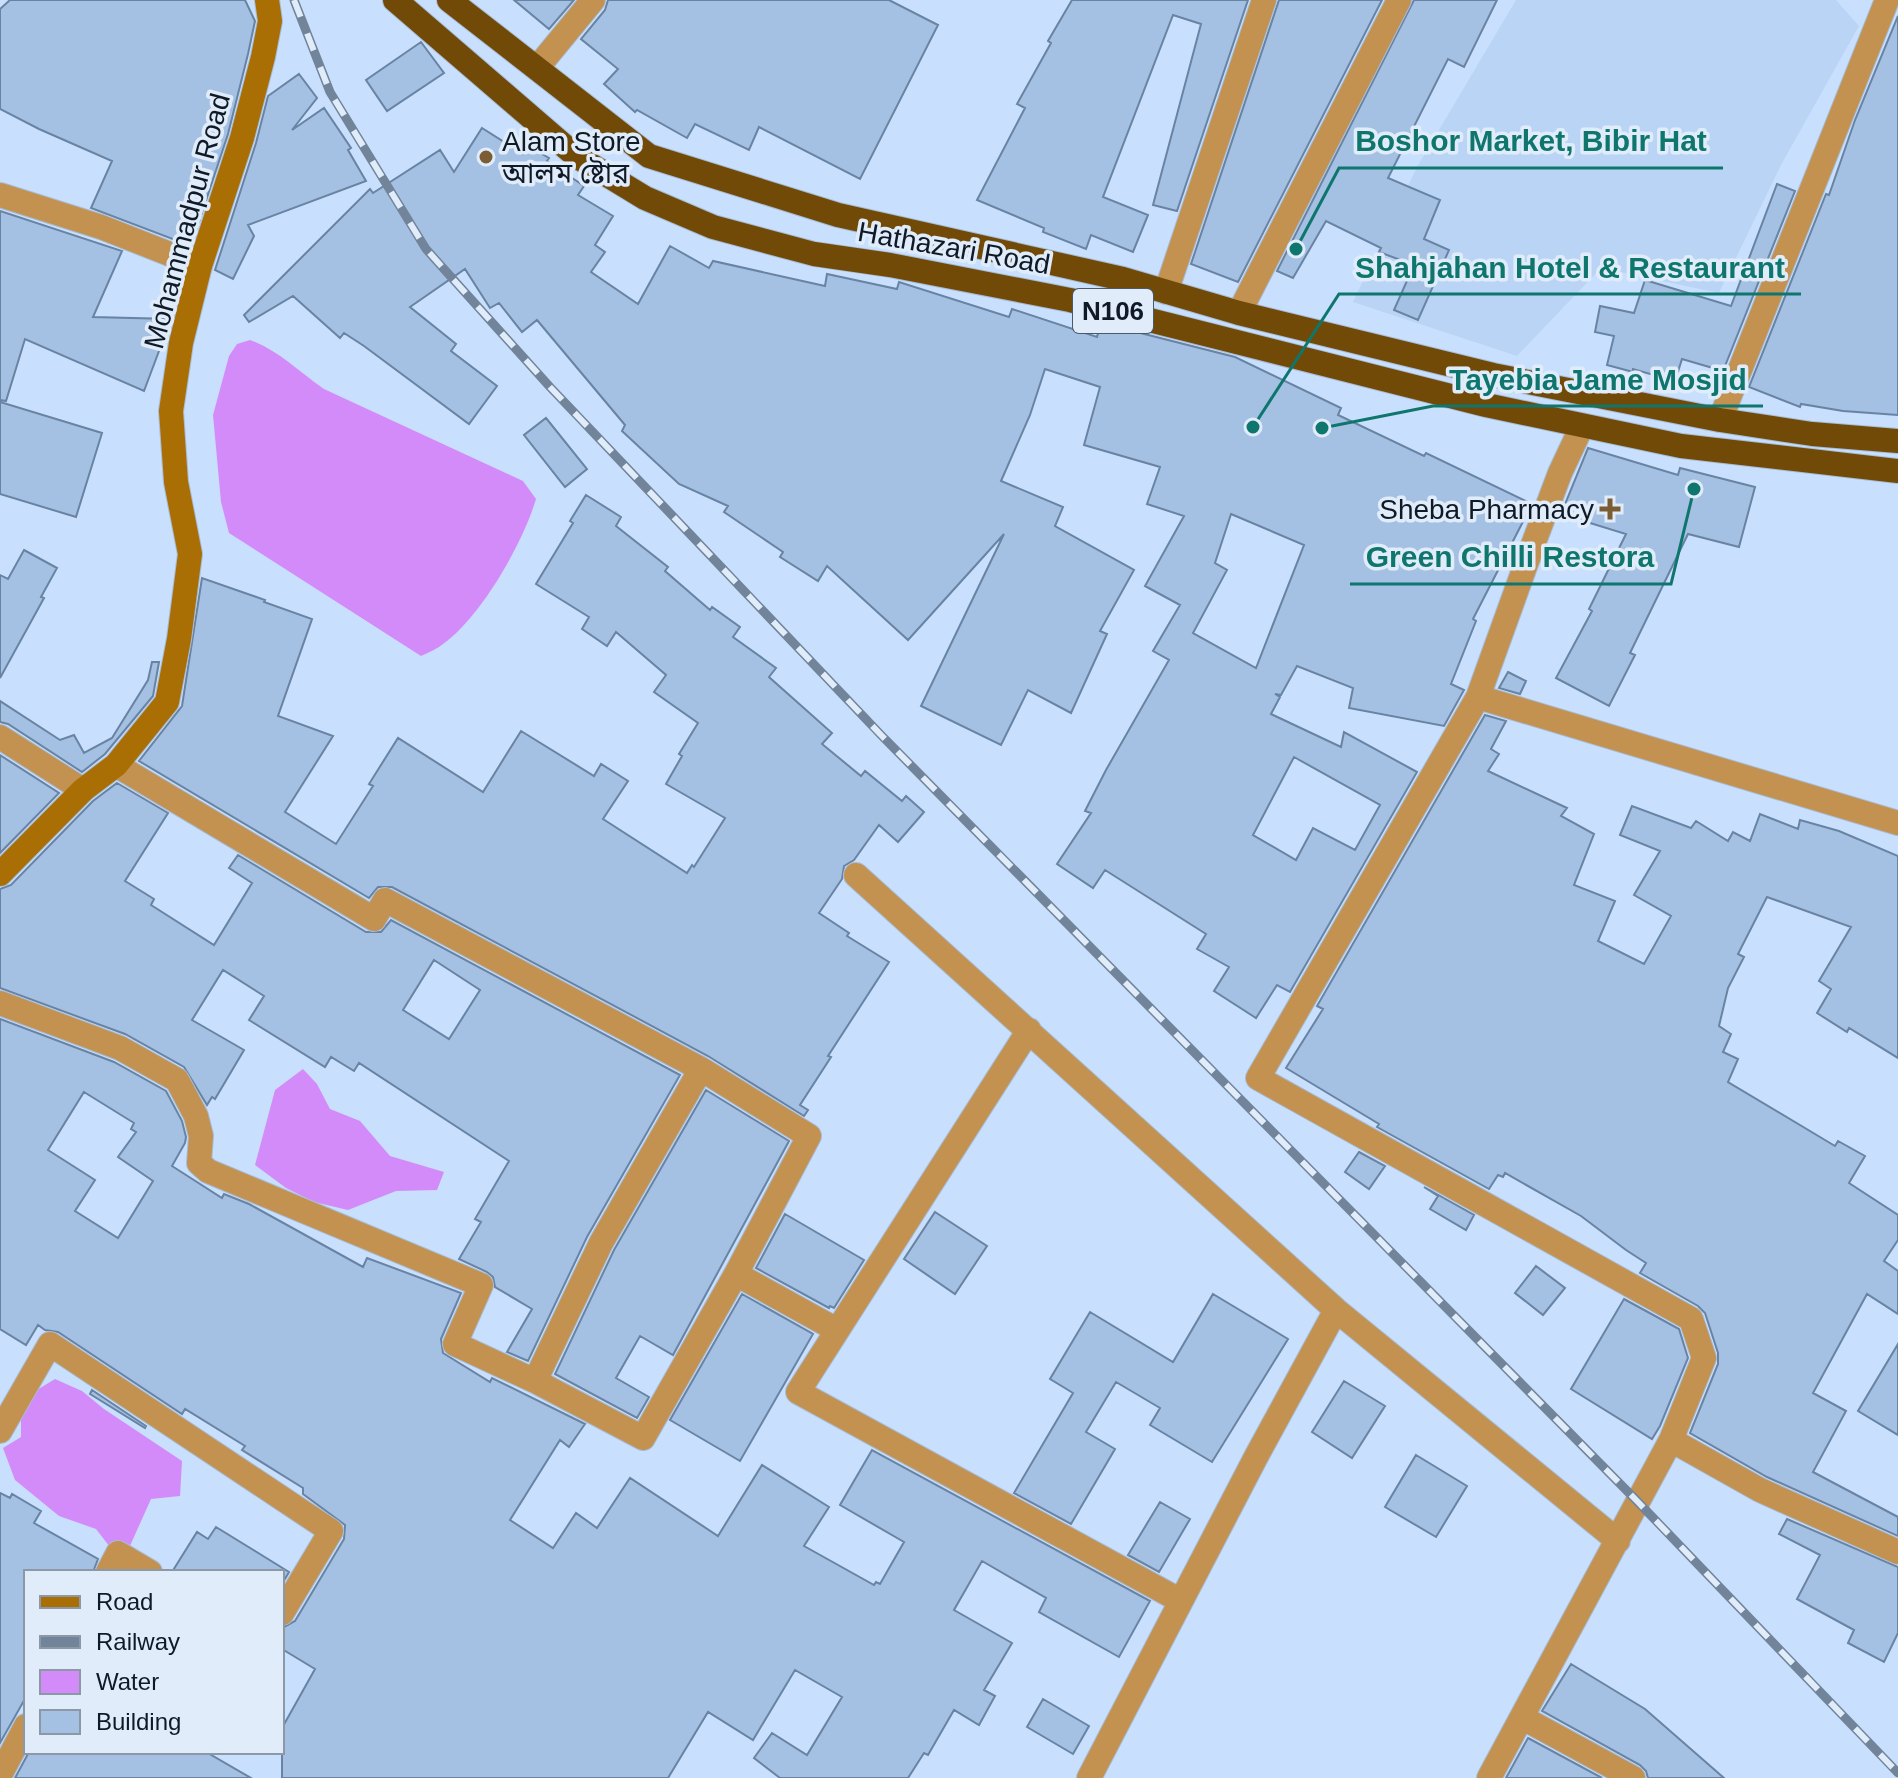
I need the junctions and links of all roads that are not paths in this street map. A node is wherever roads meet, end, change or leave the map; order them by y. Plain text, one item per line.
1 (267, 0) edge
2 (395, 0) edge
3 (449, 0) edge
4 (593, 0) edge
5 (1264, 0) edge
6 (1399, 0) edge
7 (1887, 0) edge
8 (537, 68) junction
9 (0, 195) edge
10 (200, 266) junction
11 (1166, 292) junction
12 (1239, 313) junction
13 (1720, 420) junction
14 (1582, 426) junction
15 (1898, 441) edge
16 (1898, 471) edge
17 (1478, 697) junction
18 (0, 737) edge
19 (116, 765) junction
20 (83, 790) junction
21 (1898, 823) edge
22 (0, 874) edge
23 (856, 875) dead end
24 (0, 1003) edge
25 (1029, 1030) junction
26 (701, 1069) junction
27 (736, 1274) junction
28 (1336, 1310) junction
29 (837, 1330) junction
30 (535, 1381) junction
31 (0, 1431) edge
32 (1671, 1440) junction
33 (1618, 1541) junction
34 (1898, 1552) edge
35 (109, 1570) edge
36 (147, 1570) edge
37 (1181, 1601) junction
38 (284, 1610) edge
39 (1523, 1718) junction
40 (24, 1730) edge
41 (0, 1775) edge
42 (1089, 1778) edge
43 (1489, 1778) edge
44 (1633, 1778) edge

1 - 10 street, Mohammadpur Road
2 - 14 highway, Hathazari Road / N106
3 - 8 highway, Hathazari Road / N106
4 - 8 street
5 - 11 street
6 - 12 street
7 - 13 street
8 - 11 highway, Hathazari Road / N106
9 - 10 street
10 - 19 street, Mohammadpur Road
11 - 12 highway, Hathazari Road / N106
12 - 13 highway, Hathazari Road / N106
13 - 15 highway, Hathazari Road / N106
14 - 16 highway, Hathazari Road / N106
14 - 17 street
17 - 21 street
17 - 32 street
18 - 20 street
19 - 20 street, Mohammadpur Road
19 - 26 street
20 - 22 street, Mohammadpur Road
23 - 25 street
24 - 30 street
25 - 28 street
25 - 29 street
26 - 27 street
26 - 30 street
27 - 29 street
27 - 30 street
28 - 33 street
28 - 37 street
29 - 37 street
31 - 38 street
32 - 33 street
32 - 34 street
33 - 39 street
35 - 36 street
37 - 42 street
39 - 43 street
39 - 44 street
40 - 41 street

